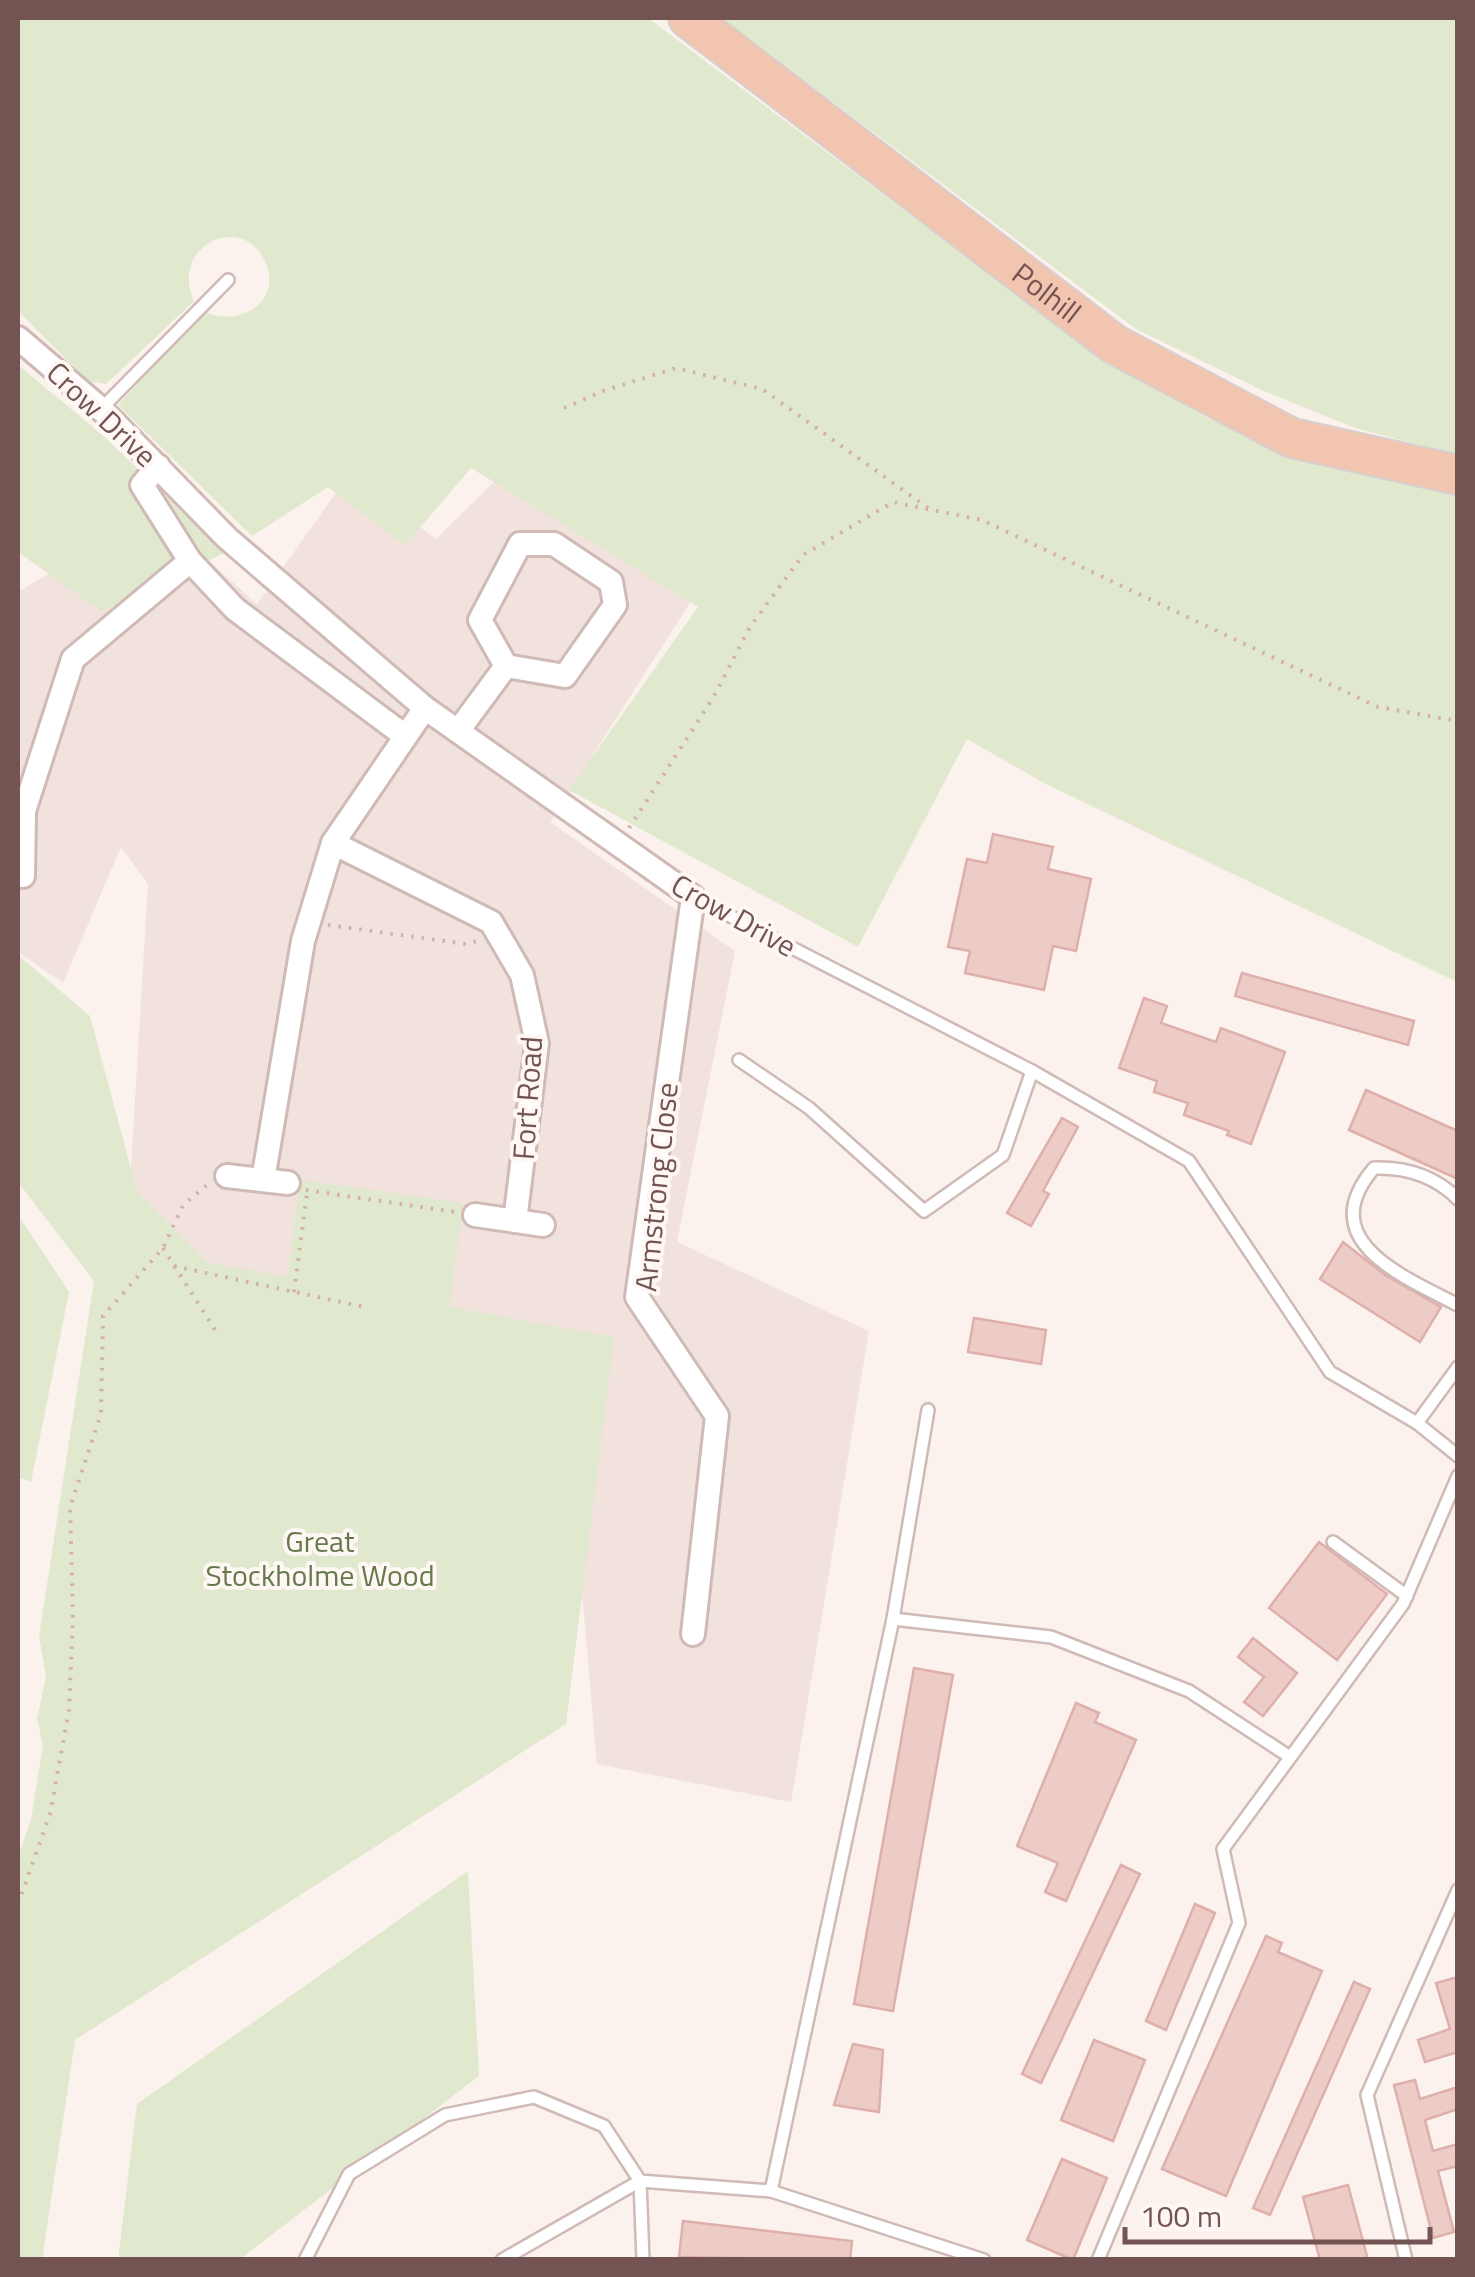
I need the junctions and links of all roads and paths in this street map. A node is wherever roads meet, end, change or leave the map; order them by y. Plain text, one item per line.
1 (688, 18) edge
2 (228, 280) dead end
3 (18, 338) edge
4 (101, 408) junction
5 (564, 408) dead end
6 (158, 466) junction
7 (1458, 475) edge
8 (932, 510) junction
9 (190, 561) junction
10 (506, 666) junction
11 (424, 708) junction
12 (1458, 721) edge
13 (458, 732) junction
14 (405, 736) junction
15 (333, 843) junction
16 (618, 844) junction
17 (23, 876) dead end
18 (693, 897) junction
19 (308, 922) junction
20 (500, 936) junction
21 (739, 1060) dead end
22 (1032, 1072) junction
23 (227, 1176) joint
24 (263, 1180) junction
25 (298, 1187) junction
26 (1458, 1200) edge
27 (475, 1215) joint
28 (515, 1221) junction
29 (543, 1226) dead end
30 (163, 1248) junction
31 (174, 1266) junction
32 (294, 1292) junction
33 (1458, 1305) edge
34 (370, 1308) dead end
35 (217, 1333) dead end
36 (1458, 1367) edge
37 (928, 1410) dead end
38 (1416, 1423) junction
39 (1458, 1456) edge
40 (1458, 1476) edge
41 (1333, 1542) dead end
42 (1407, 1596) junction
43 (893, 1619) junction
44 (693, 1634) dead end
45 (1290, 1757) junction
46 (1458, 1890) edge
47 (18, 1904) edge
48 (640, 2181) junction
49 (771, 2191) junction
50 (305, 2260) edge
51 (502, 2260) edge
52 (642, 2260) edge
53 (984, 2260) edge
54 (1098, 2260) edge
55 (1406, 2260) edge

1 - 7 main road, Polhill
2 - 4 lane
3 - 4 street, Crow Drive
4 - 6 street, Crow Drive
5 - 8 path
6 - 9 street
6 - 11 street, Crow Drive
8 - 12 path
8 - 16 path
9 - 14 street
9 - 17 street
10 - 10 street
10 - 13 street
11 - 13 street, Crow Drive
11 - 14 street
13 - 16 street, Crow Drive
14 - 15 street
15 - 19 street
15 - 20 street, Fort Road
16 - 18 street, Crow Drive
18 - 22 lane, Crow Drive
18 - 44 street, Armstrong Close
19 - 20 path
19 - 24 street
20 - 28 street, Fort Road
21 - 22 lane
22 - 38 lane, Crow Drive
23 - 24 street
23 - 30 path
24 - 25 street
25 - 27 path
25 - 32 path
26 - 33 lane
27 - 28 street
28 - 29 street
30 - 31 path
30 - 47 path
31 - 32 path
31 - 35 path
32 - 34 path
36 - 38 lane
37 - 43 lane
38 - 39 lane, Crow Drive
40 - 42 lane
41 - 42 lane
42 - 45 lane
43 - 45 lane
43 - 49 lane
45 - 54 lane
46 - 55 lane
48 - 49 lane
48 - 50 lane
48 - 51 lane
48 - 52 lane
49 - 53 lane

